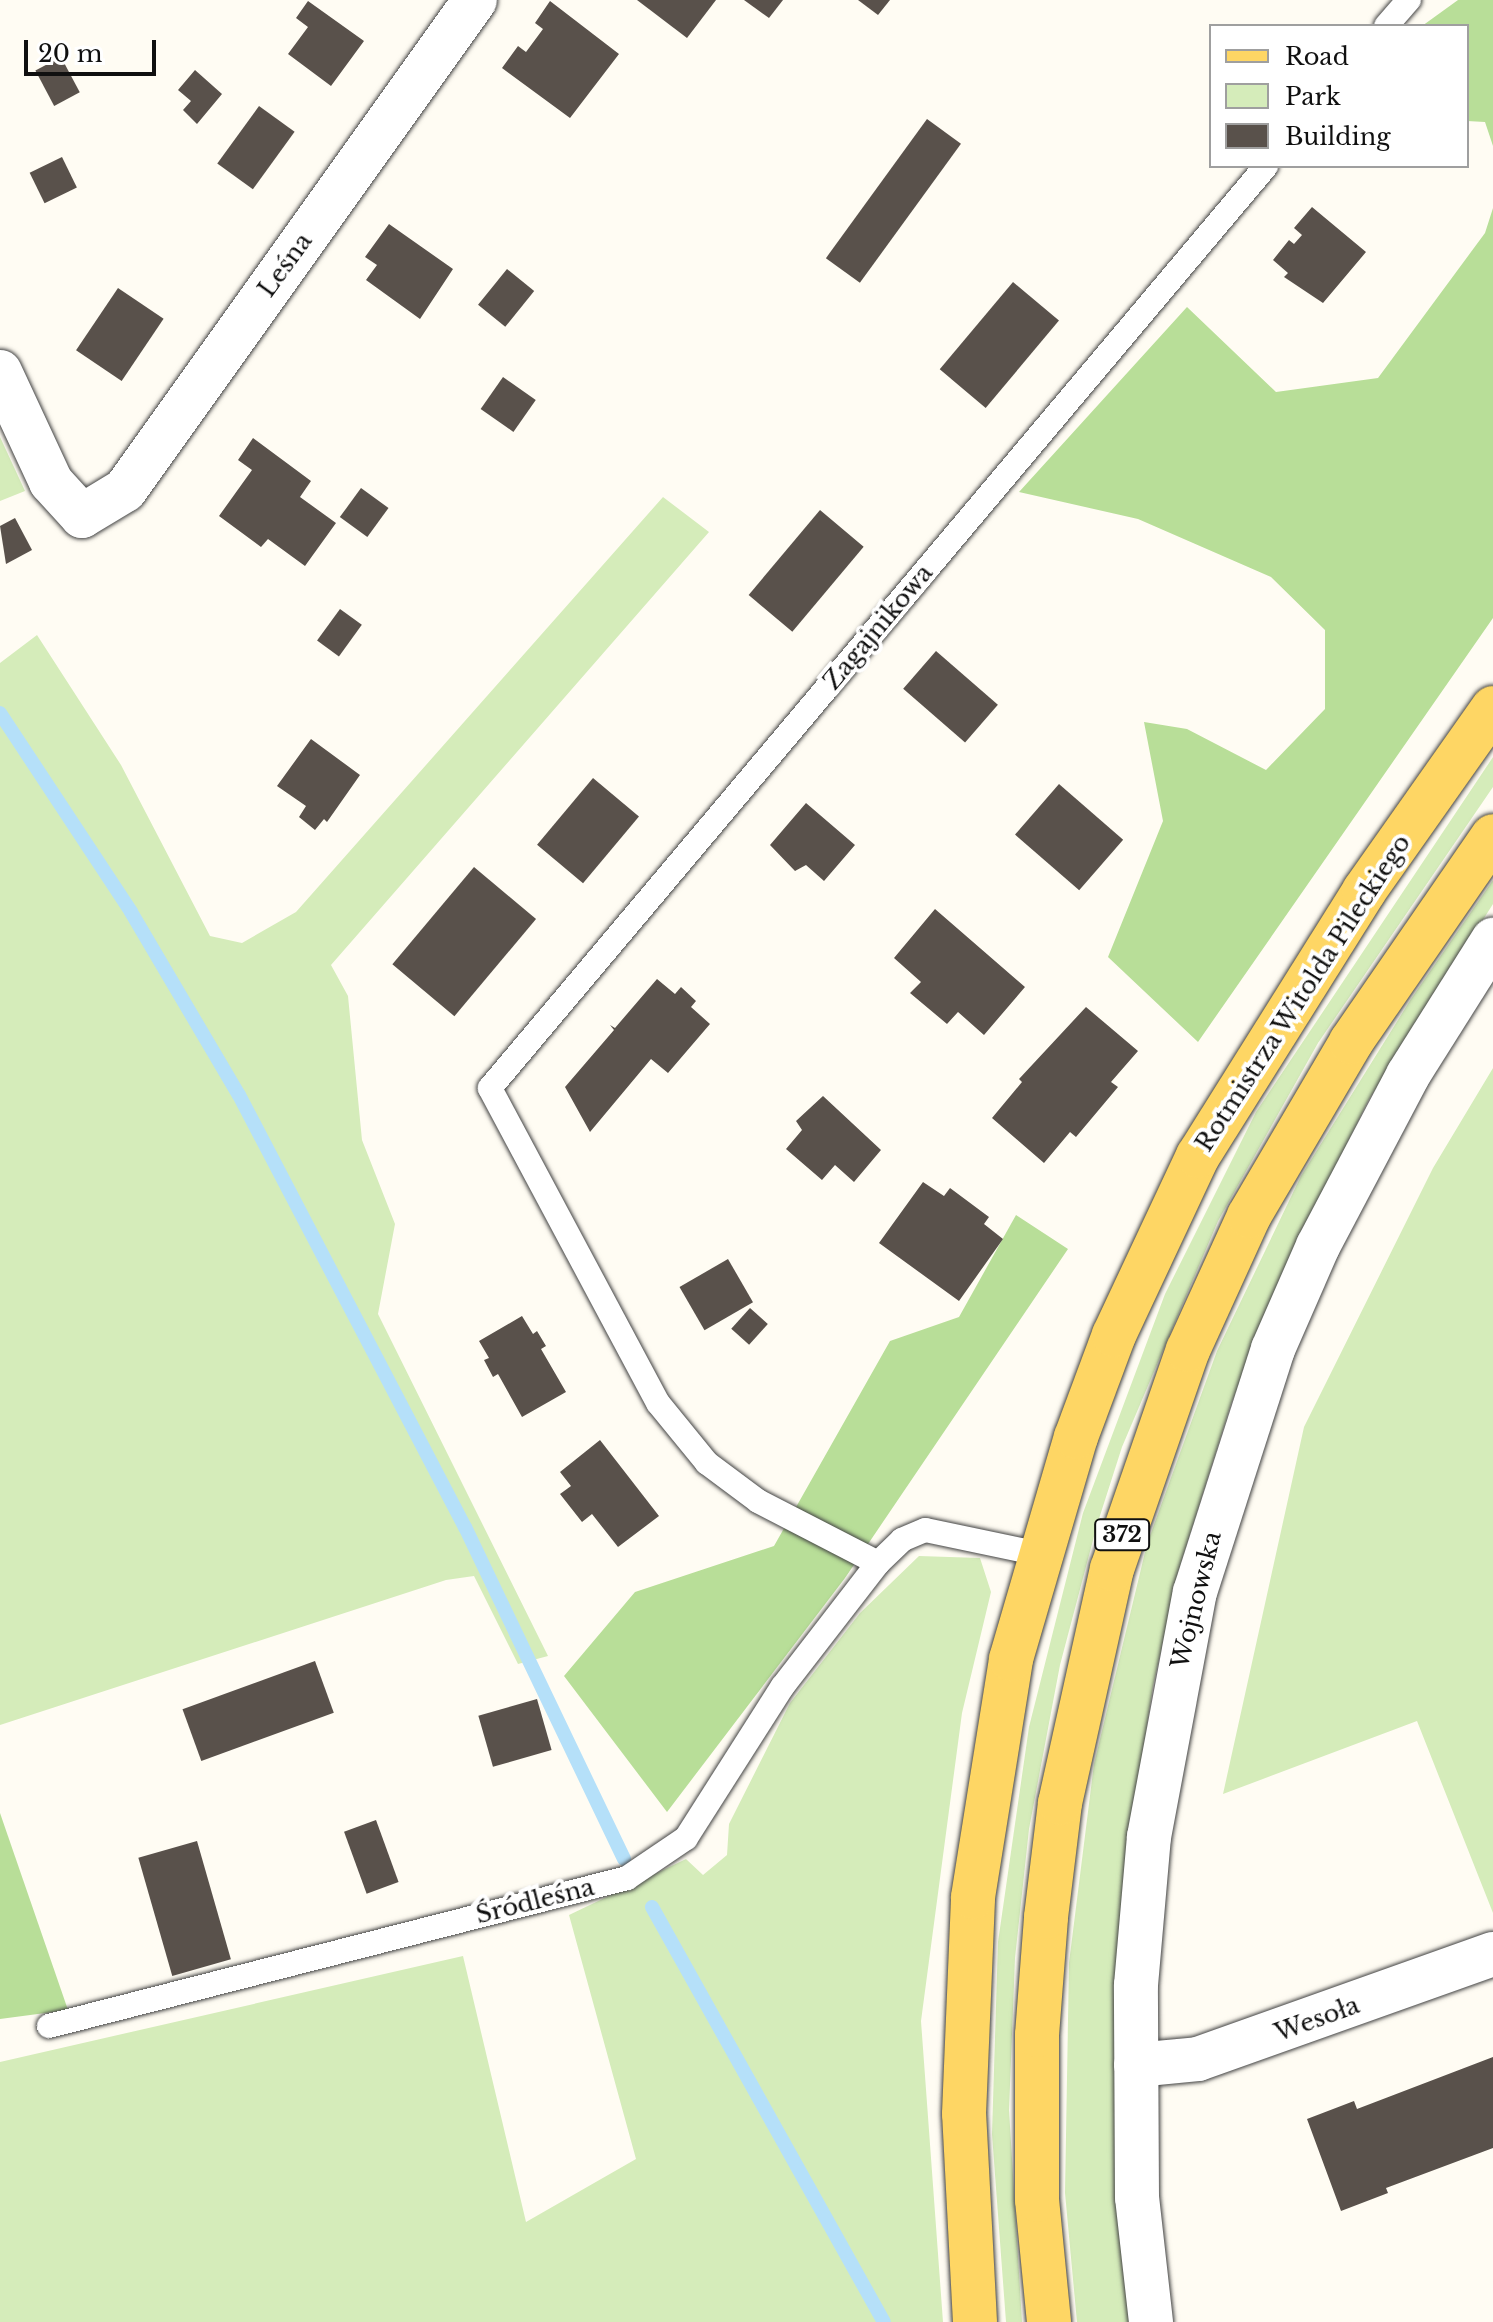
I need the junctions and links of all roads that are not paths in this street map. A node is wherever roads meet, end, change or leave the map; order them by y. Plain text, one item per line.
1 (475, 0) edge
2 (1409, 0) edge
3 (1388, 24) edge
4 (1264, 168) edge
5 (0, 372) edge
6 (1493, 708) edge
7 (1493, 836) edge
8 (1493, 940) edge
9 (1040, 1554) junction
10 (878, 1563) junction
11 (1493, 1954) edge
12 (49, 2026) dead end
13 (1136, 2065) junction
14 (975, 2322) edge
15 (1049, 2322) edge
16 (1151, 2322) edge

1 - 5 street, Leśna
2 - 3 lane
4 - 10 lane, Zagajnikowa
6 - 9 main road, Rotmistrza Witolda Pileckiego
7 - 15 main road, 372
8 - 13 street, Wojnowska
9 - 10 lane, Śródleśna
9 - 14 main road, Rotmistrza Witolda Pileckiego
10 - 12 lane, Śródleśna
11 - 13 street, Wesoła
13 - 16 street, Wojnowska

